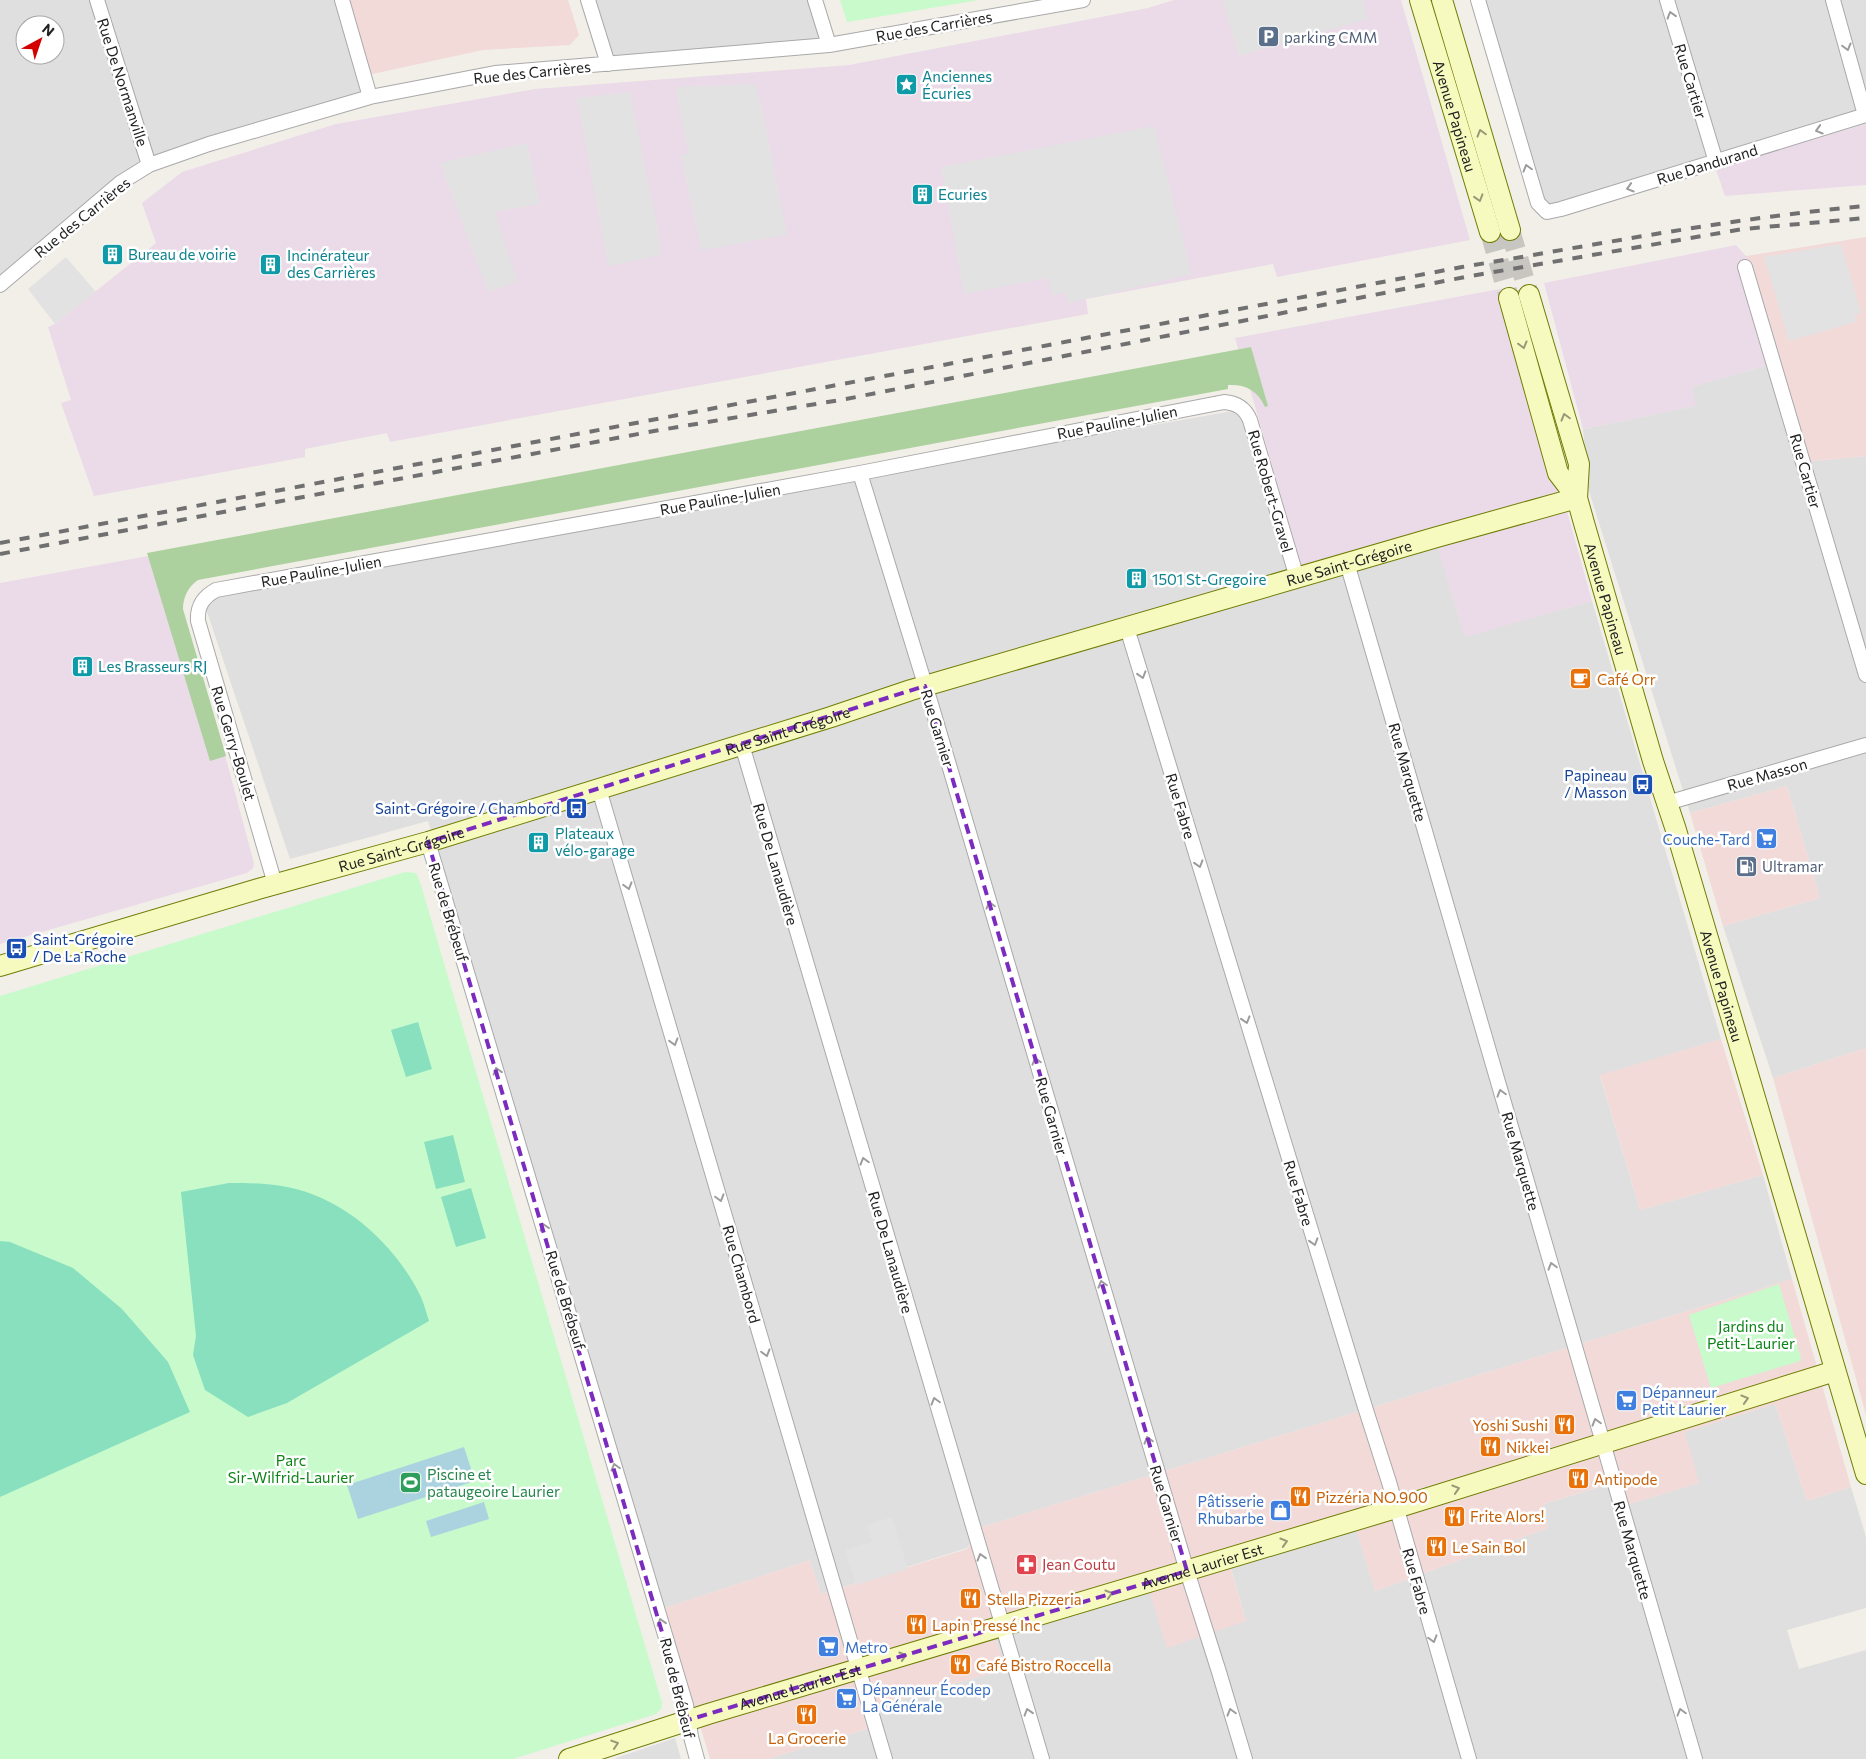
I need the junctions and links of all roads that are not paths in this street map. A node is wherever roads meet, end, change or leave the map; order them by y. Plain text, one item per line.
1 (96, 0) edge
2 (342, 0) edge
3 (588, 0) edge
4 (815, 0) edge
5 (1083, 0) edge
6 (1420, 0) edge
7 (1442, 0) edge
8 (1478, 0) edge
9 (1667, 0) edge
10 (1833, 0) edge
11 (828, 45) junction
12 (608, 64) junction
13 (370, 97) junction
14 (1866, 115) edge
15 (1716, 162) junction
16 (149, 165) junction
17 (1510, 230) tunnel mouth
18 (1490, 232) tunnel mouth
19 (1745, 267) dead end
20 (0, 284) edge
21 (1529, 295) tunnel mouth
22 (1509, 298) tunnel mouth
23 (1241, 407) joint
24 (860, 473) junction
25 (1577, 498) junction
26 (1347, 563) junction
27 (1297, 578) junction
28 (201, 602) joint
29 (1128, 628) junction
30 (1866, 675) edge
31 (925, 686) junction
32 (742, 745) junction
33 (1866, 745) edge
34 (599, 789) junction
35 (1667, 803) junction
36 (428, 842) junction
37 (275, 884) junction
38 (0, 966) edge
39 (1836, 1371) junction
40 (1602, 1444) junction
41 (1866, 1474) edge
42 (1396, 1508) junction
43 (1187, 1571) junction
44 (1002, 1625) junction
45 (859, 1669) junction
46 (688, 1720) junction
47 (569, 1759) edge
48 (697, 1759) edge
49 (886, 1759) edge
50 (1042, 1759) edge
51 (1245, 1759) edge
52 (1469, 1759) edge
53 (1694, 1759) edge

1 - 16 street, Rue De Normanville
2 - 13 street
3 - 12 street
4 - 11 street
5 - 11 street, Rue des Carrières
6 -> 18 street, Avenue Papineau
17 -> 7 street, Avenue Papineau
15 -> 8 street, Rue Dandurand
15 -> 9 street, Rue Cartier
10 -> 14 street
11 - 12 street, Rue des Carrières
12 - 13 street, Rue des Carrières
13 - 16 street, Rue des Carrières
14 -> 15 street, Rue Dandurand
16 - 20 street, Rue des Carrières
19 - 30 street, Rue Cartier
25 -> 21 street, Avenue Papineau
22 -> 25 street, Avenue Papineau
23 - 24 street, Rue Pauline-Julien
23 - 27 street, Rue Robert-Gravel
24 - 28 street, Rue Pauline-Julien
24 - 31 street, Rue Garnier
25 - 26 street, Rue Saint-Grégoire
25 - 35 street, Avenue Papineau
26 - 27 street, Rue Saint-Grégoire
40 -> 26 street, Rue Marquette
27 - 29 street, Rue Saint-Grégoire
28 - 37 street, Rue Gerry-Boulet
29 - 31 street, Rue Saint-Grégoire
29 -> 42 street, Rue Fabre
31 - 32 street, Rue Saint-Grégoire
43 -> 31 street, Rue Garnier
32 - 34 street, Rue Saint-Grégoire
44 -> 32 street, Rue De Lanaudière
33 - 35 street, Rue Masson
34 - 36 street, Rue Saint-Grégoire
34 -> 45 street, Rue Chambord
35 - 39 street, Avenue Papineau
36 - 37 street, Rue Saint-Grégoire
46 -> 36 street, Rue de Brébeuf
37 - 38 street, Rue Saint-Grégoire
40 -> 39 street, Avenue Laurier Est
39 - 41 street, Avenue Papineau
42 -> 40 street, Avenue Laurier Est
53 -> 40 street, Rue Marquette
43 -> 42 street, Avenue Laurier Est
42 -> 52 street, Rue Fabre
44 -> 43 street, Avenue Laurier Est
51 -> 43 street, Rue Garnier
45 -> 44 street, Avenue Laurier Est
50 -> 44 street, Rue De Lanaudière
45 - 46 street, Avenue Laurier Est
45 - 49 street, Rue Chambord
47 -> 46 street, Avenue Laurier Est
46 - 48 street, Rue de Brébeuf

